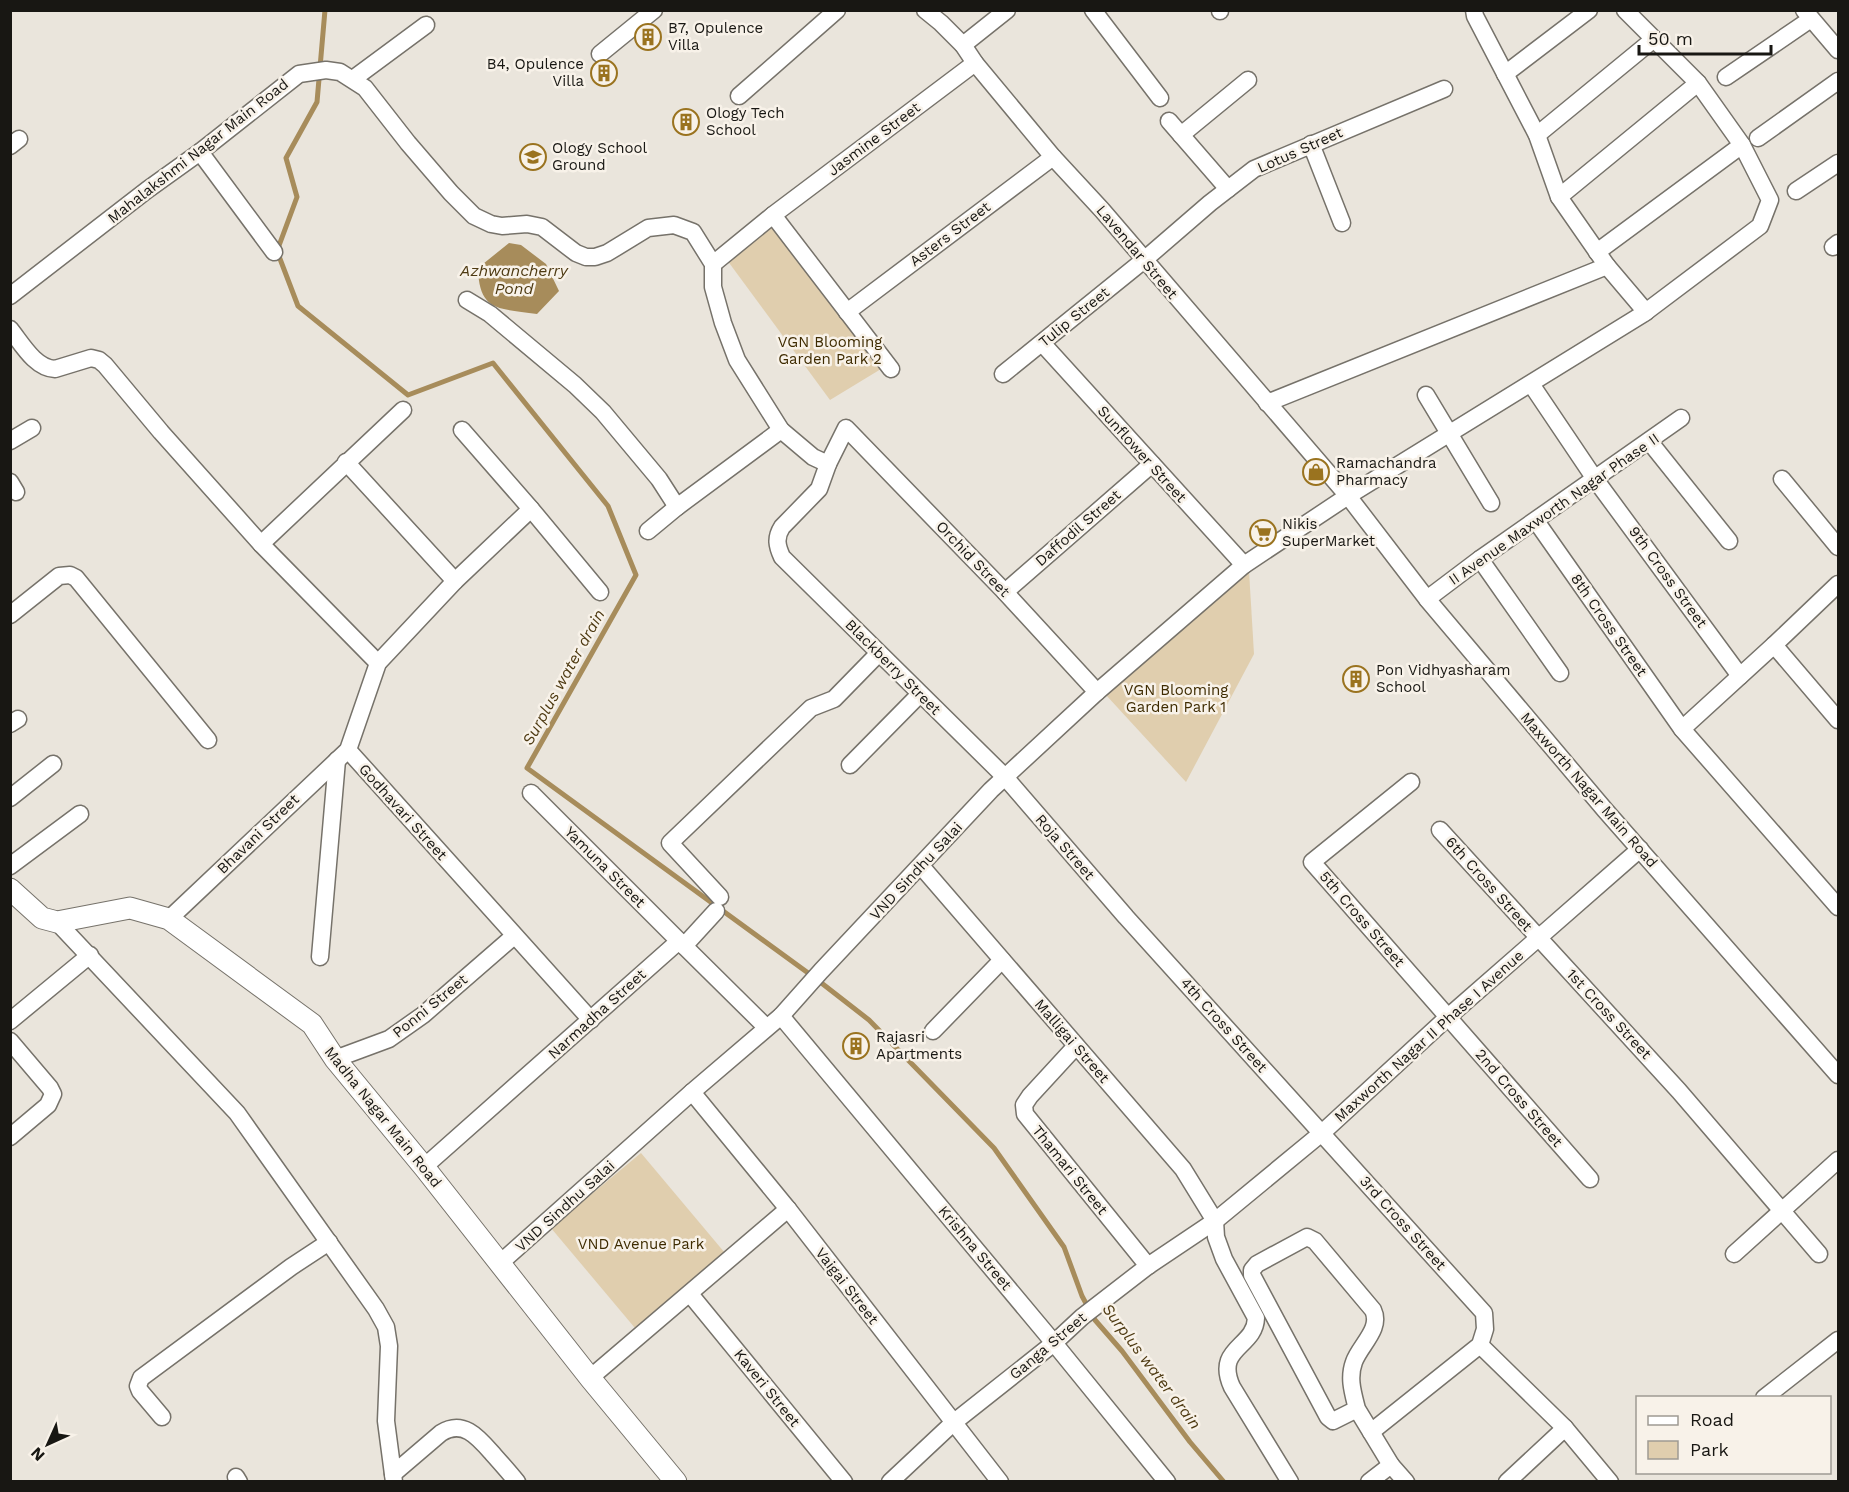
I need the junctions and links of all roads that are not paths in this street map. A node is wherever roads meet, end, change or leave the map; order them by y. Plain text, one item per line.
1 (654, 10) edge
2 (837, 10) edge
3 (925, 10) edge
4 (1007, 10) edge
5 (1093, 10) edge
6 (1474, 10) edge
7 (1589, 10) edge
8 (1625, 10) edge
9 (1807, 15) edge
10 (426, 25) dead end
11 (1654, 39) junction
12 (963, 45) junction
13 (1839, 50) edge
14 (600, 54) dead end
15 (975, 63) junction
16 (1505, 74) junction
17 (1726, 77) dead end
18 (353, 79) junction
19 (1248, 80) dead end
20 (1839, 81) edge
21 (1698, 82) junction
22 (1444, 89) dead end
23 (739, 96) dead end
24 (1160, 98) dead end
25 (1169, 121) dead end
26 (1181, 135) junction
27 (1537, 135) junction
28 (1758, 138) dead end
29 (1311, 144) junction
30 (1742, 145) junction
31 (200, 152) junction
32 (1053, 157) junction
33 (1839, 163) edge
34 (1228, 189) junction
35 (1796, 191) dead end
36 (1559, 197) junction
37 (773, 215) junction
38 (1342, 223) dead end
39 (274, 252) dead end
40 (1597, 252) junction
41 (1144, 260) junction
42 (713, 264) junction
43 (1607, 266) junction
44 (10, 296) edge
45 (467, 300) dead end
46 (848, 312) junction
47 (1644, 313) junction
48 (14, 338) edge
49 (1041, 343) junction
50 (891, 369) dead end
51 (1003, 374) dead end
52 (1531, 384) junction
53 (1426, 394) dead end
54 (1267, 403) junction
55 (403, 410) dead end
56 (1681, 418) dead end
57 (32, 428) dead end
58 (462, 430) dead end
59 (782, 430) junction
60 (1450, 434) junction
61 (10, 441) edge
62 (1649, 441) junction
63 (346, 462) junction
64 (828, 464) junction
65 (1152, 464) junction
66 (1595, 479) junction
67 (1782, 479) dead end
68 (1348, 496) junction
69 (1491, 503) dead end
70 (677, 507) junction
71 (531, 509) junction
72 (1536, 521) junction
73 (648, 531) dead end
74 (1729, 541) dead end
75 (261, 544) junction
76 (1839, 547) edge
77 (1480, 559) junction
78 (1244, 565) junction
79 (455, 581) junction
80 (1839, 584) edge
81 (600, 592) dead end
82 (1005, 592) junction
83 (1426, 599) junction
84 (10, 615) edge
85 (1774, 645) junction
86 (879, 653) junction
87 (378, 663) junction
88 (1560, 673) dead end
89 (1740, 676) junction
90 (1097, 692) junction
91 (920, 694) junction
92 (1839, 720) edge
93 (1682, 729) junction
94 (208, 740) dead end
95 (343, 755) junction
96 (53, 764) dead end
97 (850, 765) dead end
98 (1005, 777) junction
99 (1411, 782) dead end
100 (531, 793) dead end
101 (10, 798) edge
102 (80, 814) dead end
103 (1440, 830) dead end
104 (1640, 849) junction
105 (10, 866) edge
106 (921, 866) junction
107 (10, 889) edge
108 (1839, 908) edge
109 (1126, 917) joint
110 (170, 919) junction
111 (57, 922) junction
112 (514, 936) junction
113 (1538, 937) junction
114 (681, 944) junction
115 (90, 956) junction
116 (320, 957) dead end
117 (1002, 960) junction
118 (781, 1016) junction
119 (1448, 1017) junction
120 (591, 1020) junction
121 (10, 1021) edge
122 (766, 1028) junction
123 (933, 1031) dead end
124 (10, 1041) edge
125 (1077, 1046) junction
126 (335, 1059) junction
127 (1839, 1076) edge
128 (692, 1092) junction
129 (1323, 1132) junction
130 (10, 1137) edge
131 (1839, 1160) edge
132 (424, 1167) junction
133 (1590, 1179) dead end
134 (788, 1209) junction
135 (1781, 1212) junction
136 (1215, 1221) junction
137 (329, 1242) junction
138 (1734, 1254) dead end
139 (1819, 1254) dead end
140 (499, 1264) junction
141 (1148, 1266) junction
142 (690, 1294) junction
143 (1839, 1340) edge
144 (1054, 1342) junction
145 (1480, 1345) junction
146 (590, 1378) junction
147 (1767, 1396) edge
148 (1357, 1408) junction
149 (162, 1417) dead end
150 (953, 1423) junction
151 (1565, 1428) junction
152 (1371, 1432) junction
153 (1391, 1465) junction
154 (393, 1478) edge
155 (517, 1482) edge
156 (676, 1482) edge
157 (844, 1482) edge
158 (890, 1482) edge
159 (1000, 1482) edge
160 (1167, 1482) edge
161 (1290, 1482) edge
162 (1370, 1482) edge
163 (1406, 1482) edge
164 (1507, 1482) edge
165 (1610, 1482) edge

1 - 14 street
2 - 23 street
3 - 12 street, Lavendar Street
4 - 12 street
5 - 24 street
6 - 16 street
7 - 16 street
8 - 11 street, VND Sindhu Salai
9 - 13 street
9 - 17 street
10 - 18 street
11 - 21 street, VND Sindhu Salai
11 - 27 street
12 - 15 street, Lavendar Street
15 - 32 street, Lavendar Street
15 - 37 street, Jasmine Street
16 - 27 street
18 - 31 street, Mahalakshmi Nagar Main Road
18 - 42 street, Mahalakshmi Nagar Main Road
19 - 26 street
20 - 28 street
21 - 30 street, VND Sindhu Salai
21 - 36 street
22 - 29 street, Lotus Street
25 - 26 street
26 - 34 street
27 - 36 street
29 - 34 street, Lotus Street
29 - 38 street
30 - 40 street
30 - 47 street, VND Sindhu Salai
31 - 39 street
31 - 44 street, Mahalakshmi Nagar Main Road
32 - 41 street, Lavendar Street
32 - 46 street, Asters Street
33 - 35 street
34 - 41 street, Lotus Street
36 - 40 street
37 - 42 street, Jasmine Street
37 - 46 street
40 - 43 street
41 - 49 street, Tulip Street
41 - 54 street, Lavendar Street
42 - 59 street, Mahalakshmi Nagar Main Road
43 - 47 street
43 - 54 street
45 - 70 street
46 - 50 street
47 - 52 street, VND Sindhu Salai
48 - 75 street
49 - 51 street, Tulip Street
49 - 65 street, Sunflower Street
52 - 60 street, VND Sindhu Salai
52 - 66 street, 9th Cross Street
53 - 60 street
54 - 68 street, Lavendar Street
55 - 63 street
56 - 62 street, II Avenue Maxworth Nagar Phase II
57 - 61 street
58 - 71 street
59 - 64 street, Mahalakshmi Nagar Main Road
59 - 70 street
60 - 68 street, VND Sindhu Salai
60 - 69 street
62 - 66 street, II Avenue Maxworth Nagar Phase II
62 - 74 street
63 - 75 street
63 - 79 street
64 - 82 street, Orchid Street
64 - 86 street, Blackberry Street
65 - 78 street, Sunflower Street
65 - 82 street, Daffodil Street
66 - 72 street, II Avenue Maxworth Nagar Phase II
66 - 89 street, 9th Cross Street
67 - 76 street
68 - 78 street, VND Sindhu Salai
68 - 83 street, Maxworth Nagar Main Road
70 - 73 street
71 - 79 street, Godhavari Street
71 - 81 street
72 - 77 street, II Avenue Maxworth Nagar Phase II
72 - 93 street, 8th Cross Street
75 - 87 street
77 - 83 street, II Avenue Maxworth Nagar Phase II
77 - 88 street
78 - 90 street, VND Sindhu Salai
79 - 87 street, Godhavari Street
80 - 85 street
82 - 90 street, Orchid Street
83 - 104 street, Maxworth Nagar Main Road
84 - 94 street
85 - 89 street
85 - 92 street
86 - 91 street, Blackberry Street
86 - 114 street, Narmadha Street
87 - 95 street, Godhavari Street
89 - 93 street
90 - 98 street, VND Sindhu Salai
91 - 97 street
91 - 98 street, Blackberry Street
93 - 108 street, 8th Cross Street
95 - 110 street, Bhavani Street
95 - 112 street, Godhavari Street
95 - 116 street
96 - 101 street
98 - 106 street, VND Sindhu Salai
98 - 109 street, Roja Street
99 - 119 street, 5th Cross Street
100 - 114 street, Yamuna Street
102 - 105 street
103 - 113 street, 6th Cross Street
104 - 113 street, Maxworth Nagar II Phase I Avenue
104 - 127 street, Maxworth Nagar Main Road
106 - 117 street, Malligai Street
106 - 118 street, VND Sindhu Salai
107 - 111 street
109 - 129 street, 4th Cross Street
110 - 111 street, Madha Nagar Main Road
110 - 126 street, Madha Nagar Main Road
111 - 115 street
112 - 120 street, Godhavari Street
112 - 126 street, Ponni Street
113 - 119 street, Maxworth Nagar II Phase I Avenue
113 - 135 street, 1st Cross Street
114 - 120 street, Narmadha Street
114 - 122 street
115 - 121 street
115 - 137 street
117 - 123 street
117 - 125 street, Malligai Street
118 - 122 street, VND Sindhu Salai
118 - 144 street, Krishna Street
119 - 129 street, Maxworth Nagar II Phase I Avenue
119 - 133 street, 2nd Cross Street
120 - 132 street, Narmadha Street
122 - 128 street, VND Sindhu Salai
124 - 130 street
125 - 136 street, Malligai Street
125 - 141 street, Thamari Street
126 - 132 street, Madha Nagar Main Road
128 - 134 street, Vaigai Street
128 - 140 street, VND Sindhu Salai
129 - 136 street, Maxworth Nagar II Phase I Avenue
129 - 145 street, 3rd Cross Street
131 - 135 street
132 - 140 street, Madha Nagar Main Road
134 - 142 street
134 - 150 street, Vaigai Street
135 - 138 street
135 - 139 street
136 - 141 street, Ganga Street
136 - 161 street, Malligai Street
137 - 149 street
137 - 154 street
140 - 146 street, Madha Nagar Main Road
141 - 144 street, Ganga Street
142 - 146 street
142 - 157 street, Kaveri Street
143 - 147 street
144 - 150 street, Ganga Street
144 - 160 street, Krishna Street
145 - 151 street
145 - 152 street
146 - 156 street, Madha Nagar Main Road
148 - 148 street
148 - 152 street
150 - 158 street, Ganga Street
150 - 159 street, Vaigai Street
151 - 164 street
151 - 165 street
152 - 153 street
153 - 162 street
153 - 163 street
154 - 155 street

